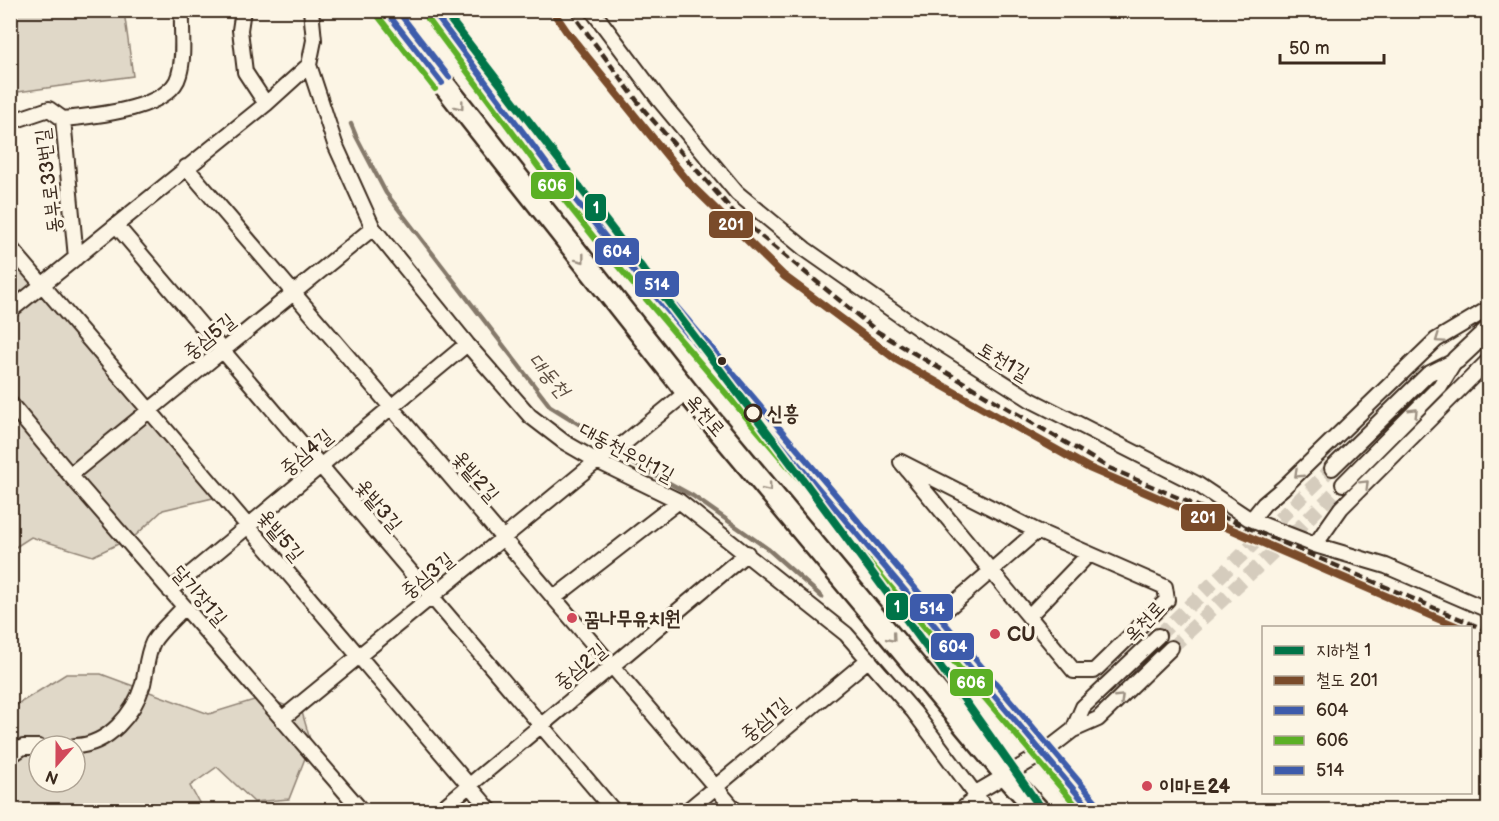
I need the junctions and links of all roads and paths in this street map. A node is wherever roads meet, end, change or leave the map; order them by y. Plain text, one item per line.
1 (182, 10) edge
2 (243, 10) edge
3 (311, 10) edge
4 (385, 10) edge
5 (432, 10) edge
6 (591, 10) edge
7 (309, 65) junction
8 (266, 104) junction
9 (63, 119) junction
10 (10, 122) edge
11 (186, 168) junction
12 (116, 225) junction
13 (373, 228) junction
14 (10, 247) edge
15 (76, 258) junction
16 (42, 285) junction
17 (293, 293) junction
18 (1488, 309) edge
19 (10, 311) edge
20 (1488, 330) edge
21 (467, 344) junction
22 (222, 351) junction
23 (1456, 360) junction
24 (1488, 361) edge
25 (687, 392) junction
26 (10, 403) edge
27 (391, 407) junction
28 (149, 411) junction
29 (597, 461) junction
30 (320, 466) junction
31 (1332, 468) tunnel mouth
32 (70, 475) junction
33 (1343, 484) tunnel mouth
34 (679, 501) junction
35 (1251, 520) junction
36 (248, 526) junction
37 (1037, 531) junction
38 (503, 538) junction
39 (1315, 545) junction
40 (747, 554) junction
41 (1089, 554) junction
42 (991, 571) junction
43 (170, 591) junction
44 (432, 596) junction
45 (554, 598) junction
46 (184, 607) junction
47 (1488, 610) edge
48 (1029, 616) junction
49 (931, 622) junction
50 (1158, 636) tunnel mouth
51 (1171, 648) tunnel mouth
52 (358, 656) junction
53 (869, 659) junction
54 (612, 665) junction
55 (282, 719) junction
56 (540, 725) junction
57 (1073, 730) junction
58 (87, 743) edge
59 (27, 747) edge
60 (1042, 754) junction
61 (10, 756) edge
62 (1006, 775) junction
63 (468, 785) junction
64 (715, 786) junction
65 (977, 801) edge
66 (361, 810) edge
67 (440, 810) edge
68 (490, 810) edge
69 (613, 810) edge
70 (688, 810) edge
71 (735, 810) edge
72 (961, 810) edge
73 (987, 810) edge
74 (1038, 810) edge
75 (1091, 810) edge

1 - 9 street
2 - 8 street
3 - 7 street
4 -> 25 main road, 옥천로
5 - 49 main road, 옥천로
6 - 35 street, 토천1길
7 - 8 street
7 - 13 street, 대동천우안1길
8 - 11 street
9 - 10 street, 동부로33번길
9 - 15 street, 동부로33번길
11 - 12 street
11 - 17 street, 옻밭2길
12 - 15 street
12 - 22 street, 옻밭3길
13 - 17 street, 중심5길
13 - 21 street, 대동천우안1길
14 - 16 street, 옻밭5길
15 - 16 street
16 - 19 street
16 - 28 street, 옻밭5길
17 - 22 street, 중심5길
17 - 27 street, 옻밭2길
18 -> 35 street
20 - 23 street
21 - 27 street, 중심4길
21 - 29 street, 대동천우안1길
22 - 28 street, 중심5길
22 - 30 street, 옻밭3길
23 - 31 street
33 -> 23 street
39 -> 24 street
25 - 29 street, 중심3길
25 -> 62 main road, 옥천로
26 - 32 street, 달기장1길
27 - 30 street, 중심4길
27 - 38 street, 옻밭2길
28 - 32 street, 중심5길
28 - 36 street, 옻밭5길
29 - 34 street, 대동천우안1길
29 - 38 street, 중심3길
30 - 36 street, 중심4길
30 - 44 street, 옻밭3길
32 - 43 street, 달기장1길
34 - 40 street, 대동천우안1길
34 - 45 street
35 - 39 street, 토천1길
36 - 43 street, 중심4길
36 - 52 street, 옻밭5길
37 - 41 street, 옥천로
37 - 42 street
37 - 42 street, 옥천로
38 - 44 street, 중심3길
38 - 45 street, 옻밭2길
39 - 47 street, 토천1길
40 - 53 street, 대동천우안1길
40 - 54 street, 중심2길
41 - 48 street
41 - 48 street, 옥천로
42 - 48 street, 옥천로
42 - 49 street
43 - 46 street, 달기장1길
44 - 52 street, 중심3길
44 - 56 street, 옻밭3길
45 - 54 street, 옻밭2길
46 - 55 street, 달기장1길
46 - 58 street
49 - 60 main road, 옥천로
50 - 57 street
57 -> 51 street
52 - 55 street, 중심3길
52 - 63 street, 옻밭5길
53 - 64 street, 중심1길
53 - 65 street, 대동천우안1길
54 - 56 street, 중심2길
54 - 64 street, 옻밭2길
55 - 66 street, 달기장1길
56 - 63 street, 중심2길
56 - 69 street, 옻밭3길
57 - 60 street
59 - 61 street
60 - 62 street
60 - 75 main road, 옥천로
62 - 65 street
62 - 74 main road, 옥천로
63 - 67 street, 중심2길
63 - 68 street, 옻밭5길
64 - 70 street, 중심1길
64 - 71 street, 옻밭2길
65 - 72 street
65 - 73 street, 대동천우안1길

